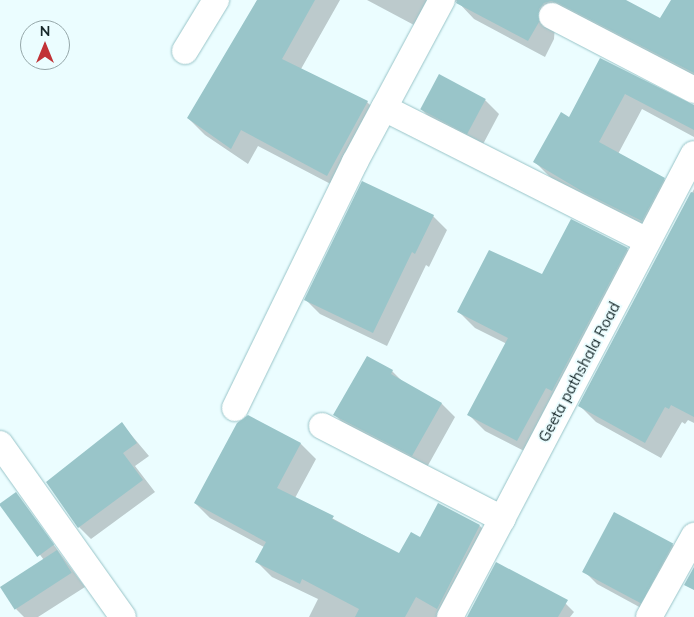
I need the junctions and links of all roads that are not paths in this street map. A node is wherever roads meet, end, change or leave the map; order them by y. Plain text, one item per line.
1 (216, 0) edge
2 (442, 0) edge
3 (552, 16) dead end
4 (185, 51) dead end
5 (694, 90) edge
6 (384, 108) junction
7 (694, 154) edge
8 (648, 241) junction
9 (235, 408) dead end
10 (322, 426) dead end
11 (0, 444) edge
12 (502, 519) junction
13 (694, 536) edge
14 (122, 617) edge
15 (450, 617) edge
16 (649, 617) edge

1 - 4 street
2 - 6 street
3 - 5 street
6 - 8 street
6 - 9 street
7 - 8 street, Geeta pathshala Road
8 - 12 street, Geeta pathshala Road
10 - 12 street
11 - 14 street
12 - 15 street, Geeta pathshala Road
13 - 16 street

